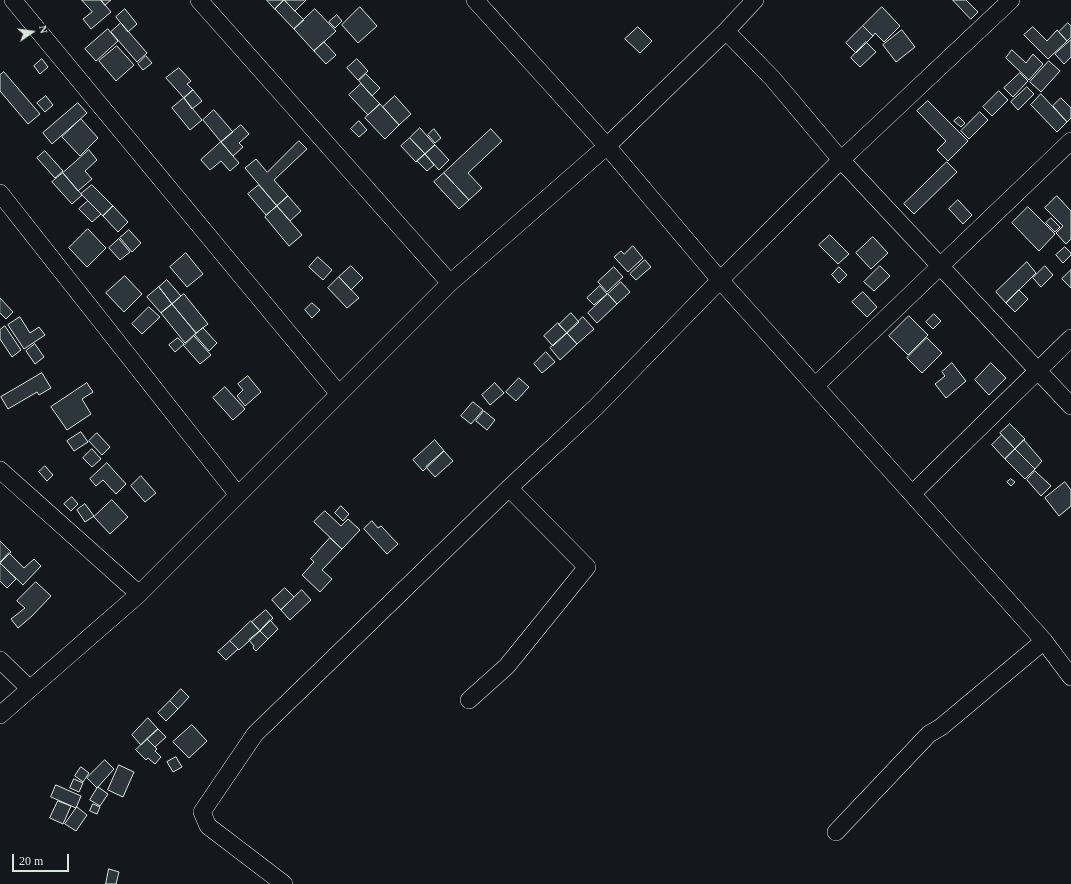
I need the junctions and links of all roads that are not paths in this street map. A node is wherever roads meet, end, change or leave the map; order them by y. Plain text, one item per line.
1 (13, 0) edge
2 (199, 0) edge
3 (475, 0) edge
4 (755, 0) edge
5 (1011, 0) edge
6 (726, 31) junction
7 (1071, 141) edge
8 (607, 146) junction
9 (841, 160) junction
10 (0, 193) edge
11 (940, 266) junction
12 (720, 280) junction
13 (450, 283) junction
14 (1071, 338) edge
15 (1038, 371) junction
16 (815, 386) junction
17 (339, 394) junction
18 (1071, 406) edge
19 (0, 470) edge
20 (509, 488) junction
21 (912, 494) junction
22 (238, 495) junction
23 (139, 594) junction
24 (1044, 641) junction
25 (0, 660) edge
26 (1071, 677) edge
27 (30, 689) junction
28 (469, 700) dead end
29 (0, 715) edge
30 (836, 832) dead end
31 (284, 884) edge

1 - 17 street
2 - 13 street
3 - 8 street
4 - 6 street
5 - 9 street
6 - 8 street
6 - 9 street
7 - 11 street
8 - 12 street
8 - 13 street
9 - 11 street
9 - 12 street
10 - 22 street
11 - 15 street
11 - 16 street
12 - 16 street
12 - 20 street
13 - 17 street
14 - 15 street
15 - 18 street
15 - 21 street
16 - 21 street
17 - 22 street
19 - 23 street
20 - 28 street
20 - 31 street
21 - 24 street
22 - 23 street
23 - 27 street
24 - 26 street
24 - 30 street
25 - 27 street
27 - 29 street

